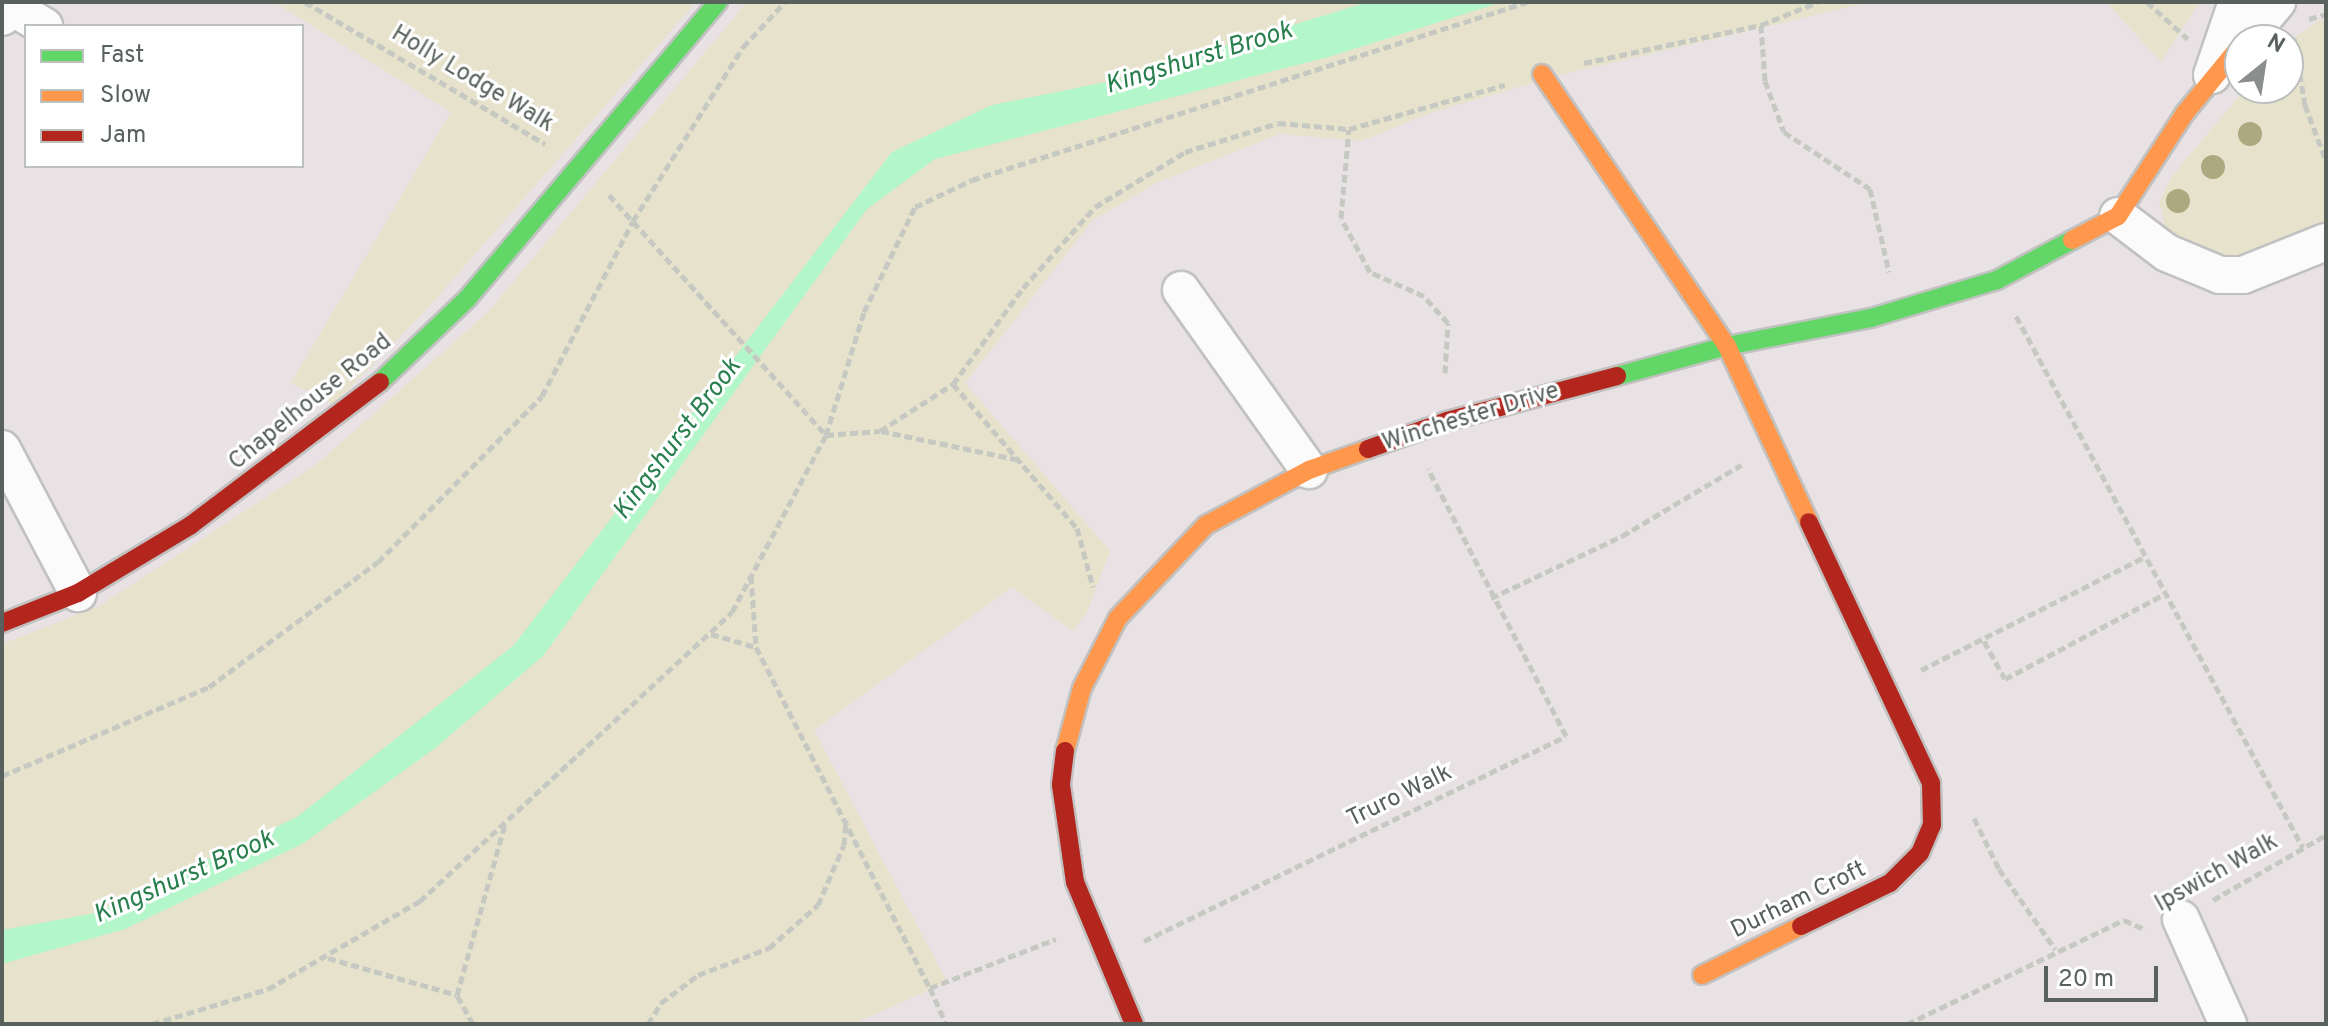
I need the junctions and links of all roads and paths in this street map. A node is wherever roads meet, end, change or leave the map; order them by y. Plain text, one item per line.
1 (305, 2) edge
2 (718, 2) edge
3 (785, 2) edge
4 (1527, 2) edge
5 (1818, 2) edge
6 (2147, 2) edge
7 (2237, 2) edge
8 (2285, 16) edge
9 (2, 17) edge
10 (41, 24) edge
11 (1761, 25) junction
12 (2194, 27) dead end
13 (2224, 65) edge
14 (1542, 74) junction
15 (2210, 81) junction
16 (1349, 129) junction
17 (2326, 161) edge
18 (580, 165) junction
19 (2118, 216) junction
20 (633, 221) junction
21 (2326, 242) edge
22 (1997, 280) junction
23 (1181, 290) dead end
24 (1897, 310) junction
25 (1727, 346) junction
26 (1445, 373) dead end
27 (953, 384) junction
28 (880, 431) junction
29 (826, 435) junction
30 (1412, 435) junction
31 (1770, 448) junction
32 (2, 449) edge
33 (1021, 460) junction
34 (1309, 470) junction
35 (2145, 557) junction
36 (751, 576) junction
37 (78, 593) junction
38 (2165, 594) junction
39 (1491, 598) junction
40 (1118, 618) junction
41 (2, 623) edge
42 (711, 633) junction
43 (1984, 641) junction
44 (756, 647) junction
45 (1885, 686) junction
46 (2, 776) edge
47 (1931, 783) junction
48 (846, 820) junction
49 (506, 822) junction
50 (2326, 835) edge
51 (2303, 848) junction
52 (2181, 919) junction
53 (1091, 926) junction
54 (2055, 949) junction
55 (328, 958) junction
56 (1108, 959) junction
57 (1702, 975) dead end
58 (930, 988) junction
59 (457, 995) junction
60 (152, 1024) edge
61 (473, 1024) edge
62 (648, 1024) edge
63 (946, 1024) edge
64 (1134, 1024) edge
65 (1907, 1024) edge
66 (2228, 1024) edge

1 - 18 path, Holly Lodge Walk
2 - 18 street, Chapelhouse Road
3 - 20 path
4 - 29 path
5 - 11 path
6 - 12 path
7 - 15 street, Winchester Drive
8 - 17 path
9 - 10 street
11 - 14 path
11 - 24 path
13 - 15 street, Winchester Drive
14 - 16 path
14 - 25 street, Durham Croft
15 - 19 street, Winchester Drive
16 - 26 path
16 - 27 path
18 - 37 street, Chapelhouse Road
19 - 21 street
19 - 22 street, Winchester Drive
20 - 29 path
20 - 46 path
22 - 24 street, Winchester Drive
22 - 35 path
23 - 34 street
24 - 25 street, Winchester Drive
25 - 30 street, Winchester Drive
25 - 31 street, Durham Croft
27 - 28 path
27 - 33 path
28 - 29 path
28 - 33 path
29 - 36 path
30 - 34 street, Winchester Drive
30 - 39 path, Truro Walk
31 - 39 path
31 - 45 street, Durham Croft
32 - 37 street
33 - 40 path
34 - 40 street, Winchester Drive
35 - 38 path
35 - 43 path
36 - 42 path
36 - 44 path
37 - 41 street, Chapelhouse Road
38 - 43 path
38 - 51 path
39 - 56 path, Truro Walk
40 - 53 street, Winchester Drive
42 - 44 path
42 - 49 path
43 - 45 path
44 - 48 path
45 - 47 street, Durham Croft
47 - 54 path
47 - 57 street, Durham Croft
48 - 58 path
48 - 62 path
49 - 55 path
49 - 59 path
50 - 51 path, Ipswich Walk
51 - 52 path, Ipswich Walk
52 - 54 path, Ipswich Walk
52 - 66 street
53 - 56 street, Winchester Drive
53 - 58 path
54 - 65 path, Ipswich Walk
55 - 59 path
55 - 60 path
56 - 64 street, Winchester Drive
58 - 63 path
59 - 61 path

